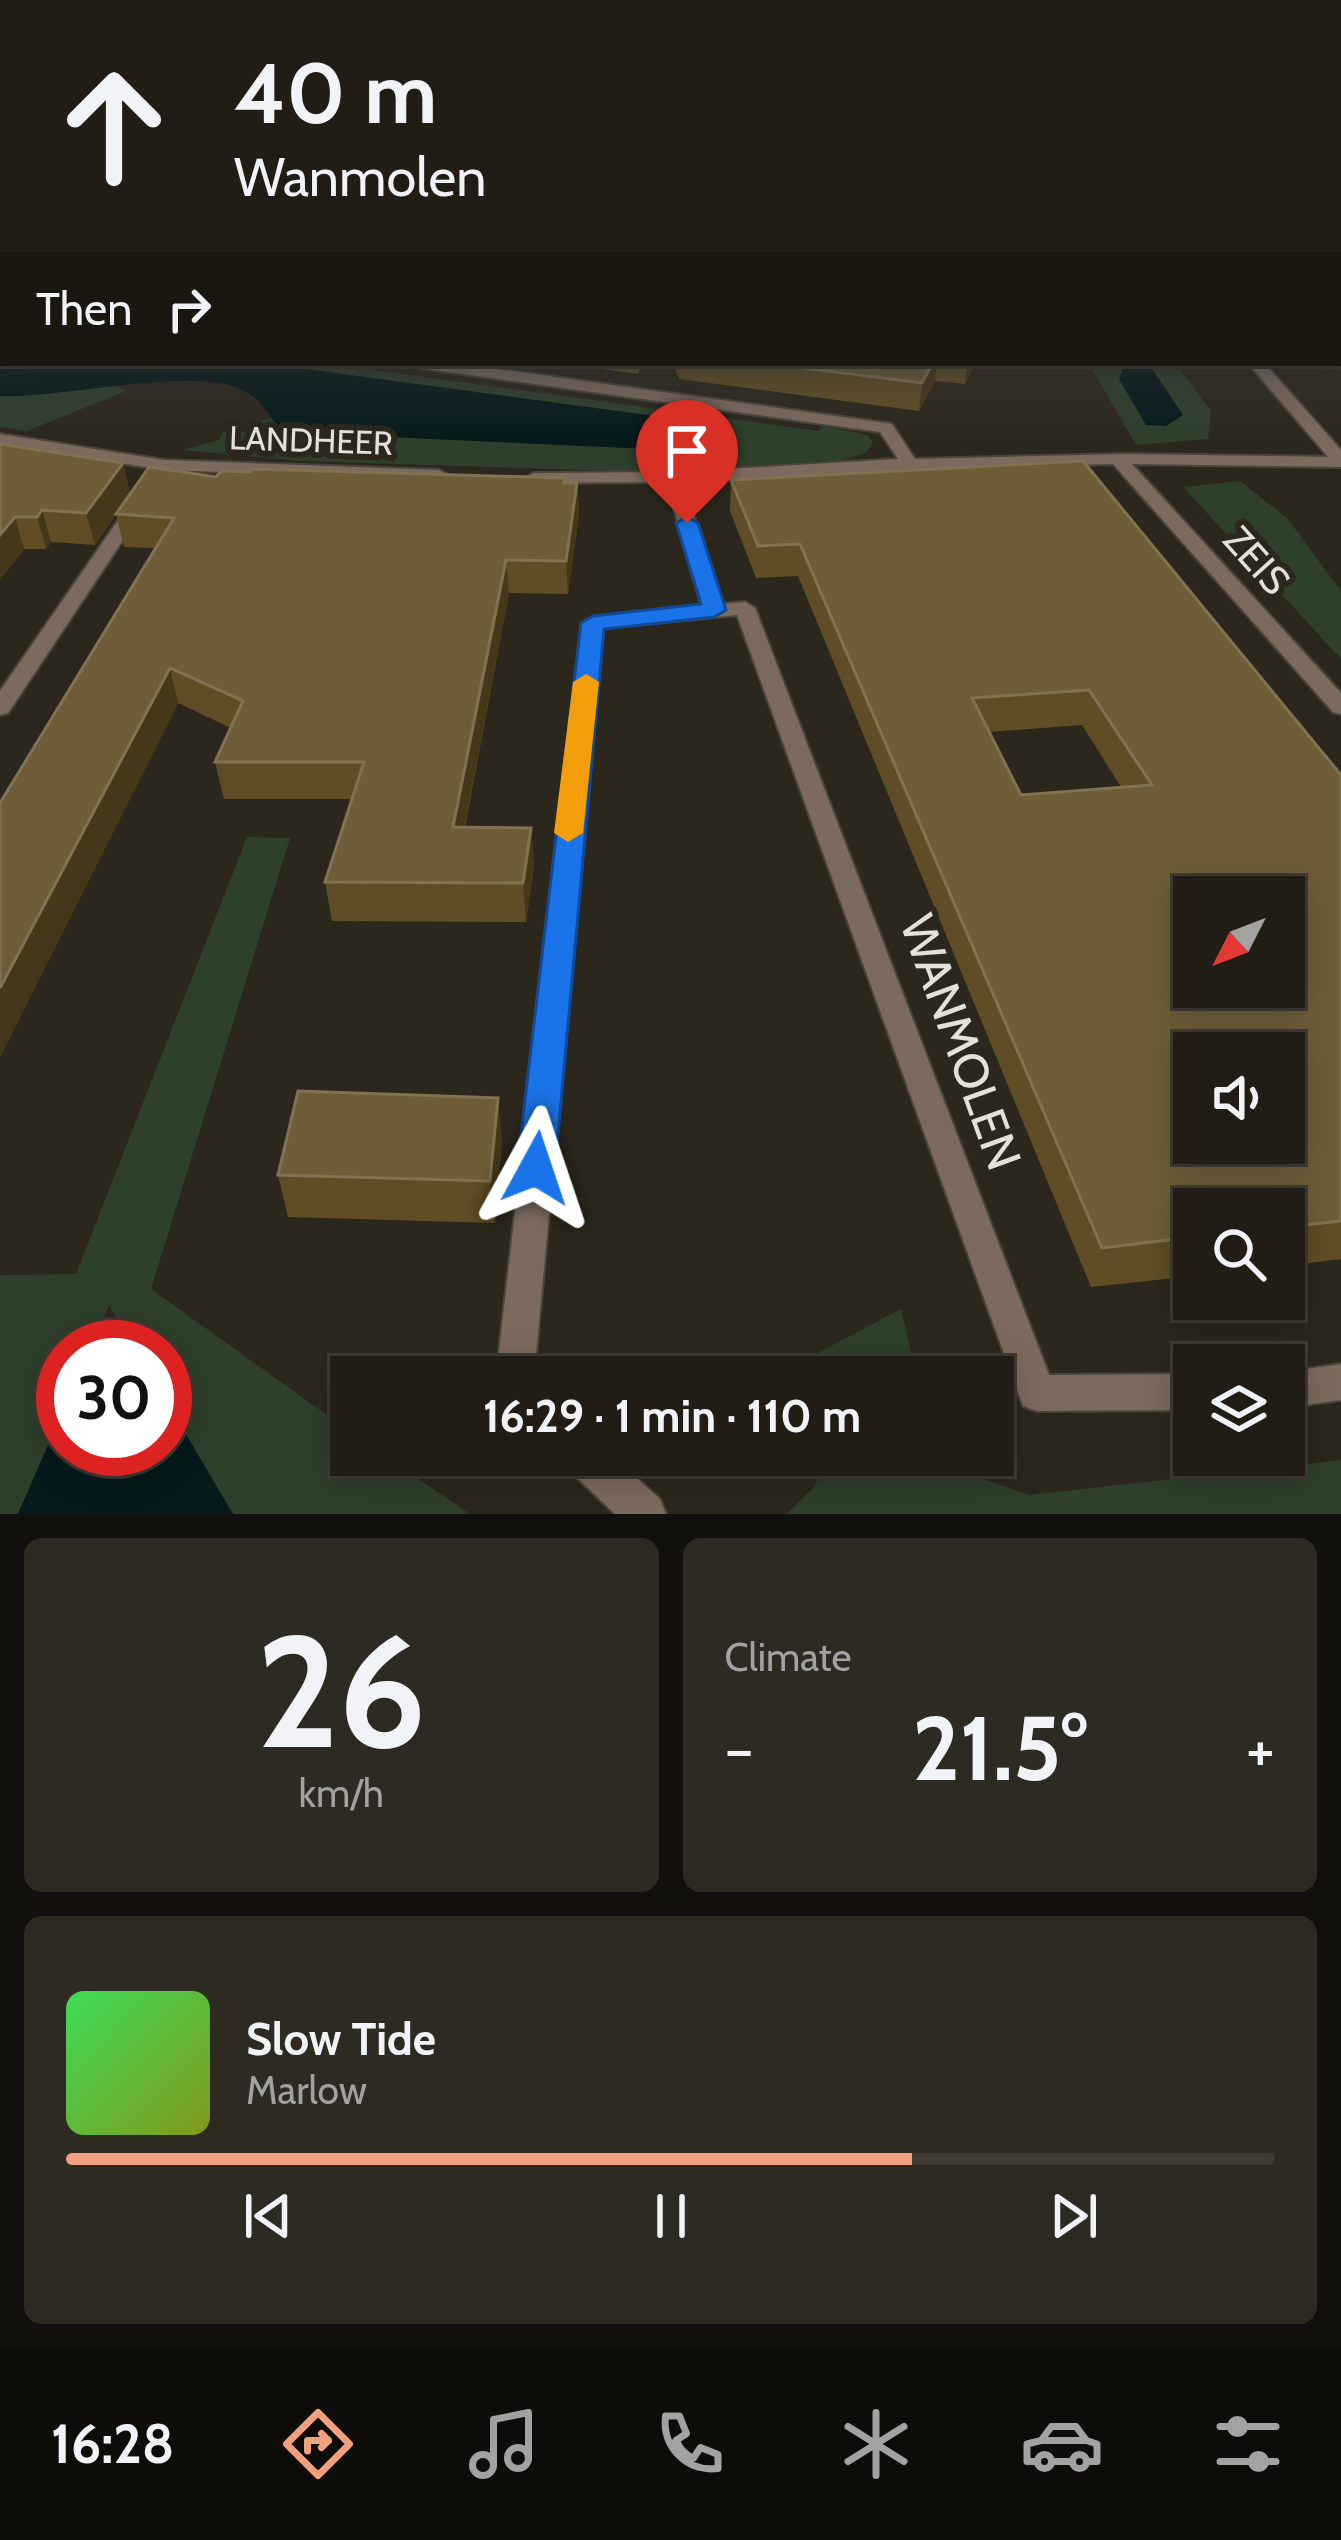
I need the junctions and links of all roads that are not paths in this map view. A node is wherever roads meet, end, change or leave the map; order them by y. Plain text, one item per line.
1 (442, 366) edge
2 (1259, 366) edge
3 (0, 439) edge
4 (1341, 461) edge
5 (1120, 462) junction
6 (910, 464) junction
7 (164, 465) junction
8 (452, 475) edge
9 (524, 478) edge
10 (674, 480) junction
11 (714, 610) junction
12 (1341, 706) edge
13 (0, 708) edge
14 (517, 1356) edge
15 (1341, 1382) edge
16 (1305, 1387) edge
17 (1173, 1392) edge
18 (605, 1476) edge
19 (646, 1514) edge

1 - 6 street
2 - 4 street
3 - 7 street, LANDHEER
4 - 5 street
5 - 6 street
5 - 12 street, ZEIS
6 - 10 street
7 - 8 street, LANDHEER
7 - 13 street
9 - 10 street
10 - 11 street
11 - 14 street
11 - 17 street, WANMOLEN
15 - 16 street
18 - 19 street

